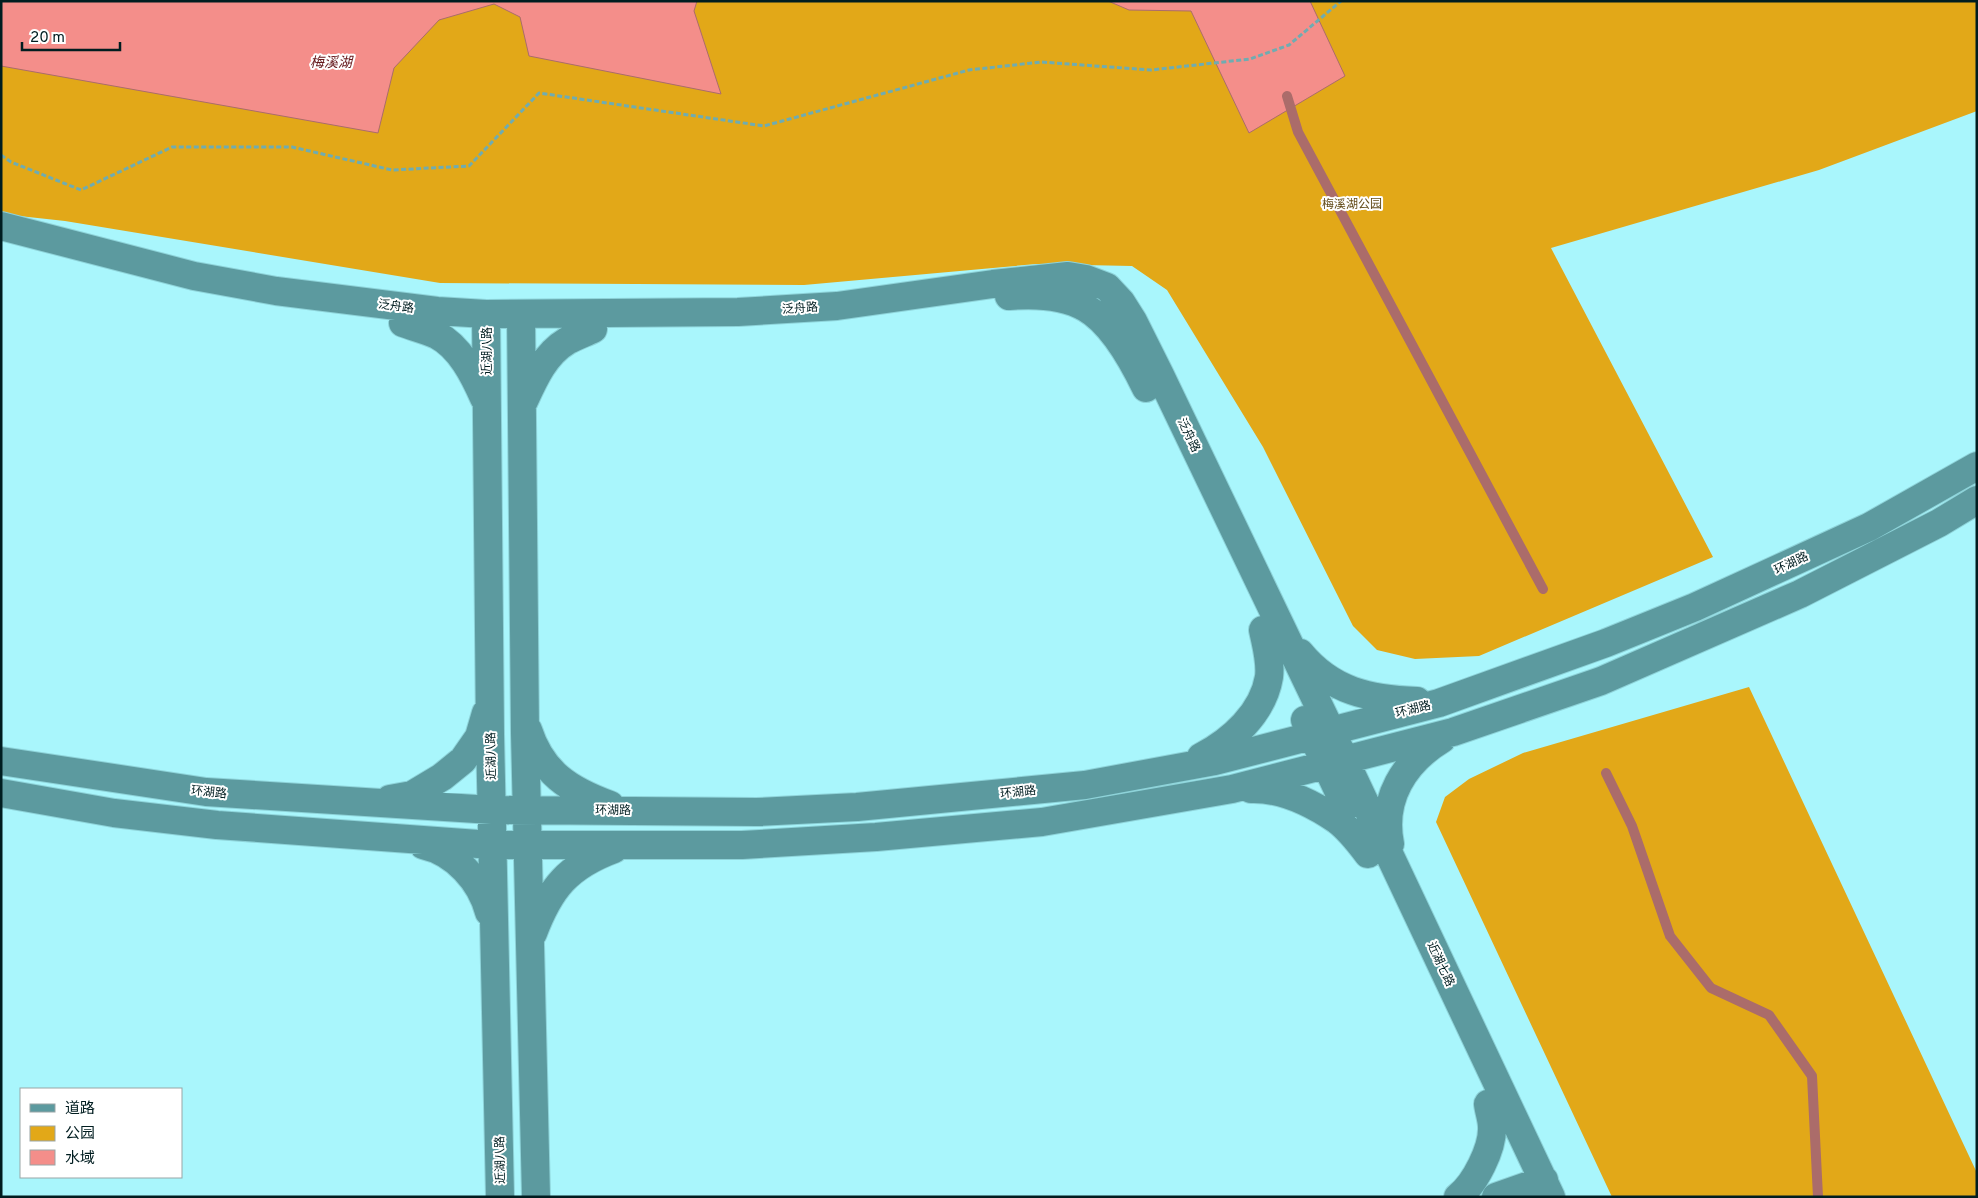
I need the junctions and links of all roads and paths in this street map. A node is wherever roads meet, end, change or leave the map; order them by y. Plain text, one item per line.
1 (1341, 1) edge
2 (1, 155) edge
3 (1, 226) edge
4 (1, 244) edge
5 (487, 322) junction
6 (403, 323) junction
7 (521, 323) junction
8 (593, 329) junction
9 (487, 404) junction
10 (521, 407) junction
11 (1977, 466) edge
12 (1977, 500) edge
13 (1272, 629) junction
14 (490, 697) junction
15 (1439, 703) junction
16 (525, 720) junction
17 (1453, 732) junction
18 (1322, 733) junction
19 (1, 762) edge
20 (1335, 762) junction
21 (1182, 767) junction
22 (1232, 790) junction
23 (1, 793) edge
24 (375, 803) junction
25 (492, 810) junction
26 (527, 810) junction
27 (623, 810) junction
28 (387, 837) junction
29 (492, 844) junction
30 (527, 845) junction
31 (622, 846) junction
32 (1368, 854) junction
33 (1394, 865) junction
34 (494, 930) junction
35 (531, 939) junction
36 (1488, 1104) junction
37 (1538, 1190) edge
38 (500, 1197) edge
39 (536, 1197) edge
40 (1458, 1197) edge
41 (1496, 1197) edge

1 - 2 path
3 - 5 main road, 泛舟路
4 - 6 main road, 泛舟路
5 - 6 main road, 泛舟路
5 - 7 main road, 泛舟路
5 - 9 main road, 近湖八路
6 - 9 main road
7 - 8 main road, 泛舟路
7 - 10 main road
7 - 13 main road, 泛舟路
8 - 10 main road
8 - 13 main road, 泛舟路
9 - 14 main road, 近湖八路
10 - 16 main road
11 - 15 main road, 环湖路
12 - 17 main road
13 - 15 main road
13 - 18 main road, 泛舟路
13 - 21 main road
14 - 24 main road
14 - 25 main road, 近湖八路
15 - 18 main road, 环湖路
16 - 26 main road
16 - 27 main road
17 - 20 main road
17 - 33 main road
18 - 20 main road, 近湖七路
18 - 21 main road, 环湖路
19 - 24 main road, 环湖路
20 - 22 main road
20 - 32 main road, 近湖七路
20 - 33 main road, 近湖七路
21 - 27 main road, 环湖路
22 - 31 main road
22 - 32 main road
23 - 28 main road
24 - 25 main road, 环湖路
25 - 26 main road, 环湖路
25 - 29 main road, 近湖八路
26 - 27 main road, 环湖路
26 - 30 main road
28 - 29 main road
28 - 34 main road
29 - 30 main road
29 - 34 main road, 近湖八路
30 - 31 main road
30 - 35 main road
31 - 35 main road
32 - 36 main road, 近湖七路
33 - 37 main road, 近湖七路
34 - 38 main road, 近湖八路
35 - 39 main road
36 - 37 main road, 近湖七路
36 - 40 main road
37 - 41 main road

